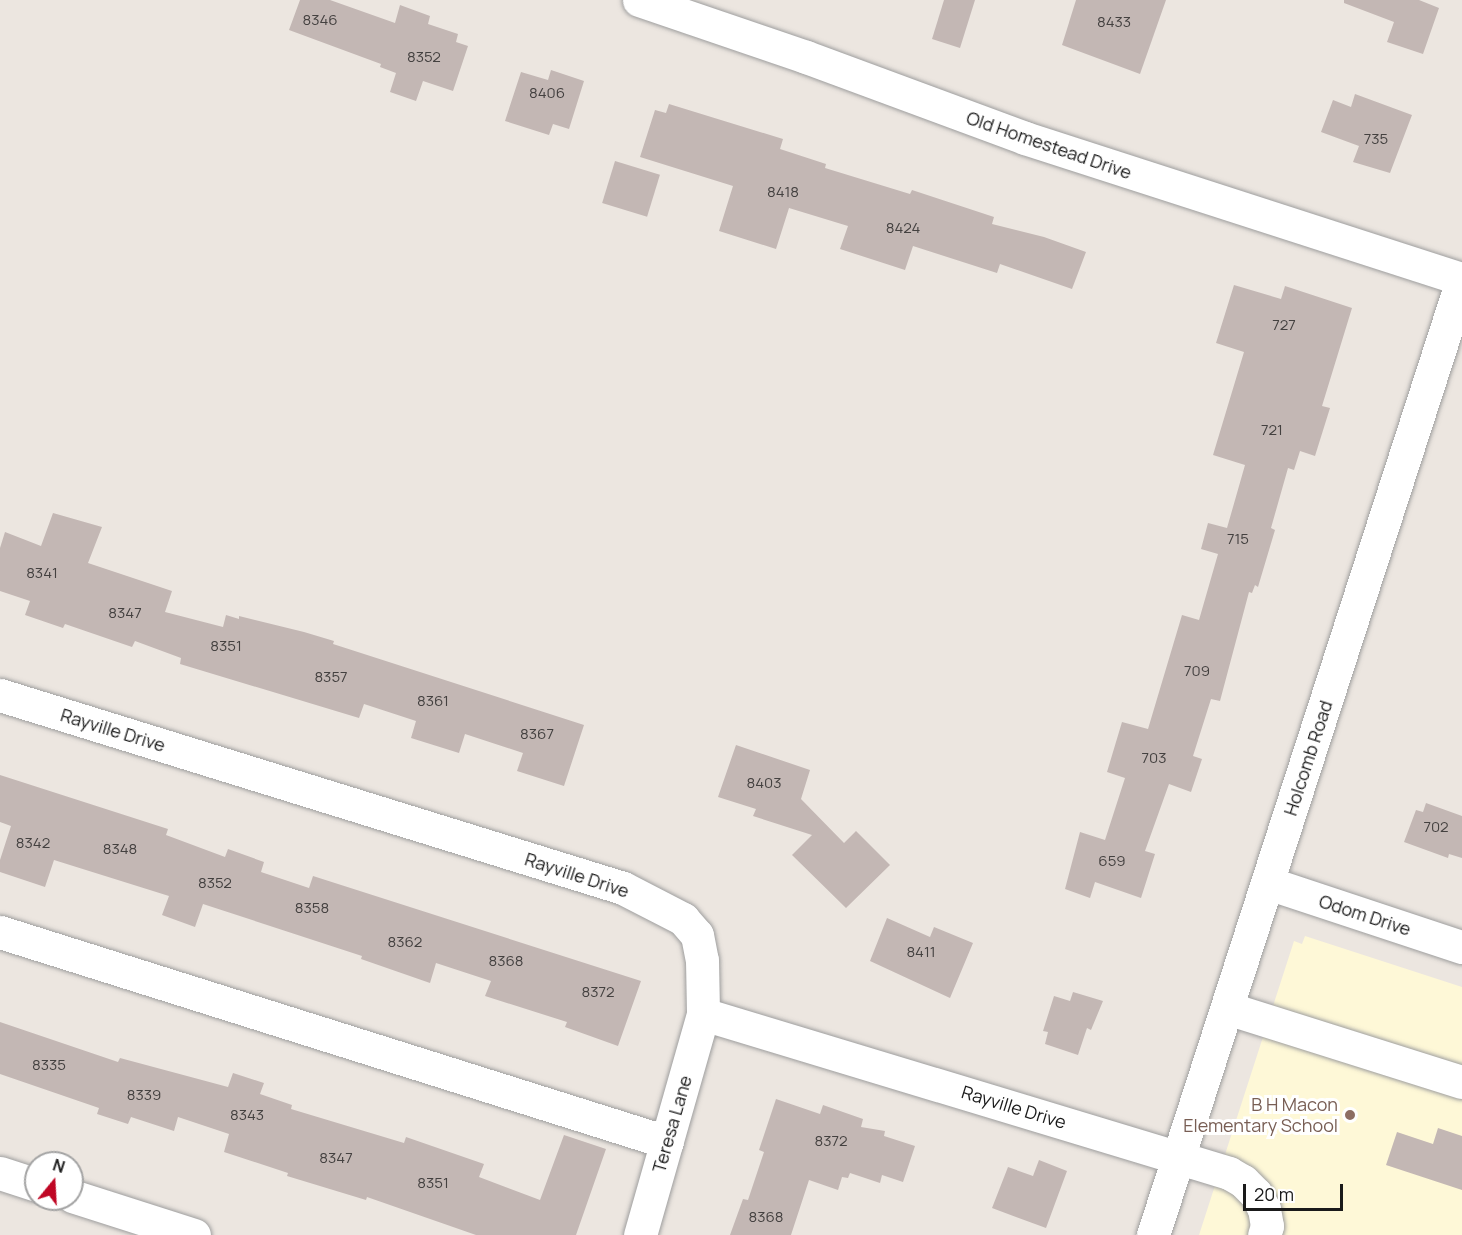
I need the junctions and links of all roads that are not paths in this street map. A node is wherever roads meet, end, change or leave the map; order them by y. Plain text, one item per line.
1 (639, 0) edge
2 (1460, 294) edge
3 (0, 695) edge
4 (1268, 883) junction
5 (0, 932) edge
6 (1462, 947) edge
7 (1227, 1008) junction
8 (703, 1014) junction
9 (1462, 1082) edge
10 (667, 1142) junction
11 (1179, 1157) junction
12 (0, 1173) edge
13 (24, 1181) edge
14 (84, 1200) edge
15 (194, 1235) edge
16 (640, 1235) edge
17 (1153, 1235) edge
18 (1264, 1235) edge

1 - 2 street, Old Homestead Drive
2 - 4 street, Holcomb Road
3 - 8 street, Rayville Drive
4 - 6 street, Odom Drive
4 - 7 street, Holcomb Road
5 - 10 street
7 - 9 street
7 - 11 street, Holcomb Road
8 - 10 street, Teresa Lane
8 - 11 street, Rayville Drive
10 - 16 street, Teresa Lane
11 - 17 street, Holcomb Road
11 - 18 street, Rayville Drive
12 - 13 street
14 - 15 street

